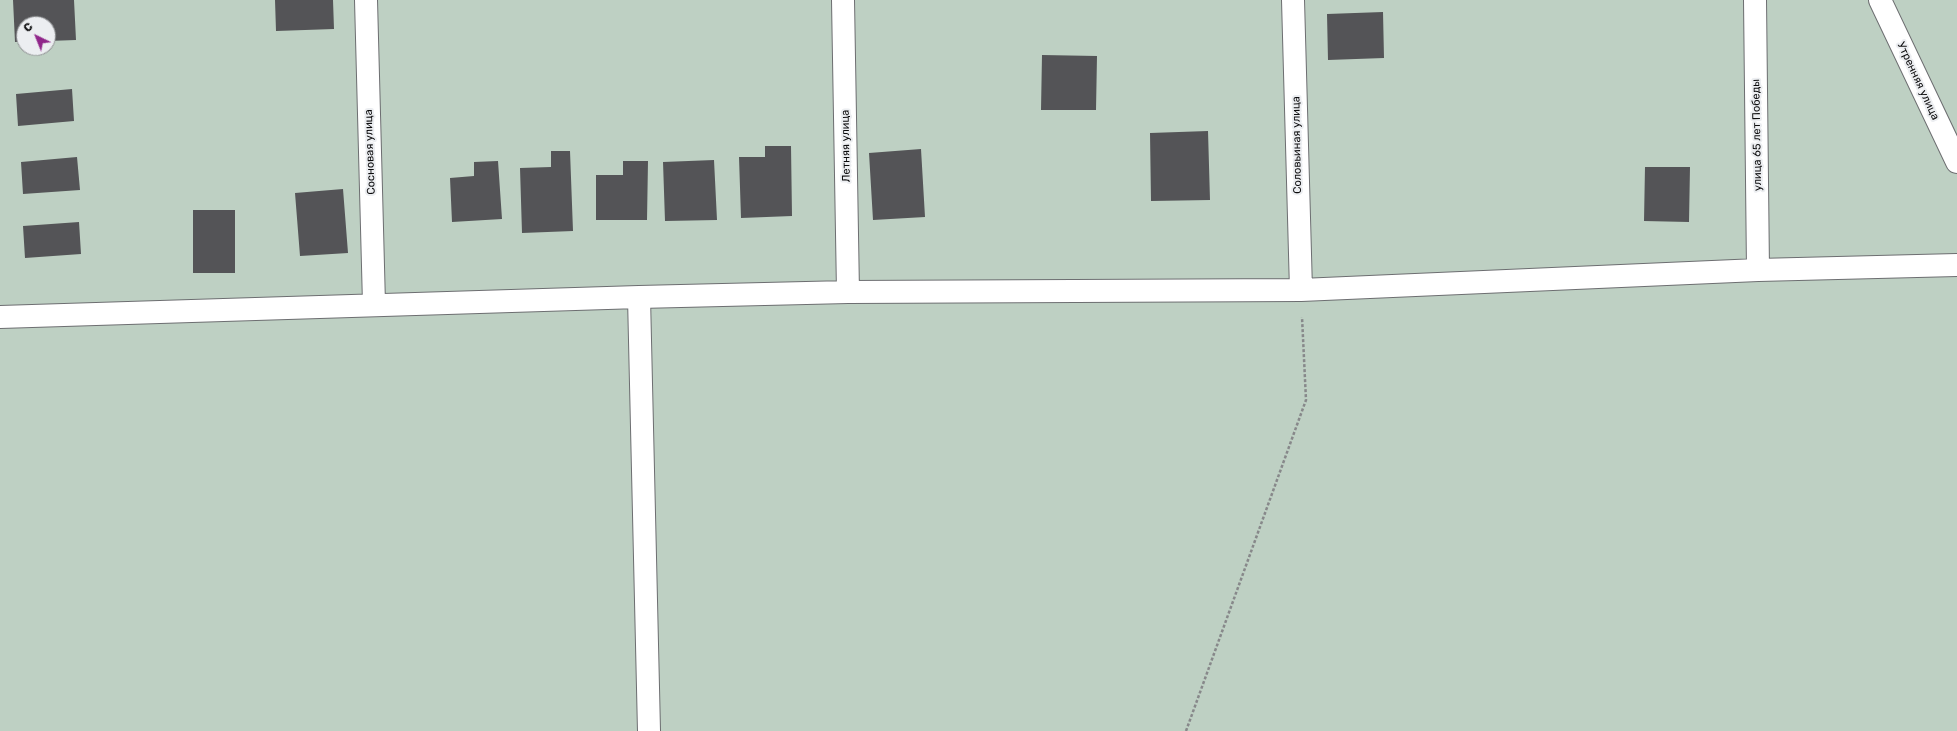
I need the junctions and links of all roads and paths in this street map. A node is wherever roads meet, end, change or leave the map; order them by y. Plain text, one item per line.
1 (366, 0) edge
2 (843, 0) edge
3 (1293, 0) edge
4 (1755, 0) edge
5 (1880, 0) edge
6 (1957, 162) edge
7 (1957, 265) edge
8 (1758, 270) junction
9 (1301, 290) junction
10 (848, 292) junction
11 (639, 297) junction
12 (374, 304) junction
13 (0, 317) edge
14 (649, 731) edge
15 (1186, 731) edge

1 - 12 street, Сосновая улица
2 - 10 street, Летняя улица
3 - 9 street, Соловьиная улица
4 - 8 street, улица 65 лет Победы
5 - 6 street, Утренняя улица
7 - 8 street
8 - 9 street
9 - 10 street
9 - 15 path
10 - 11 street
11 - 12 street
11 - 14 street
12 - 13 street

